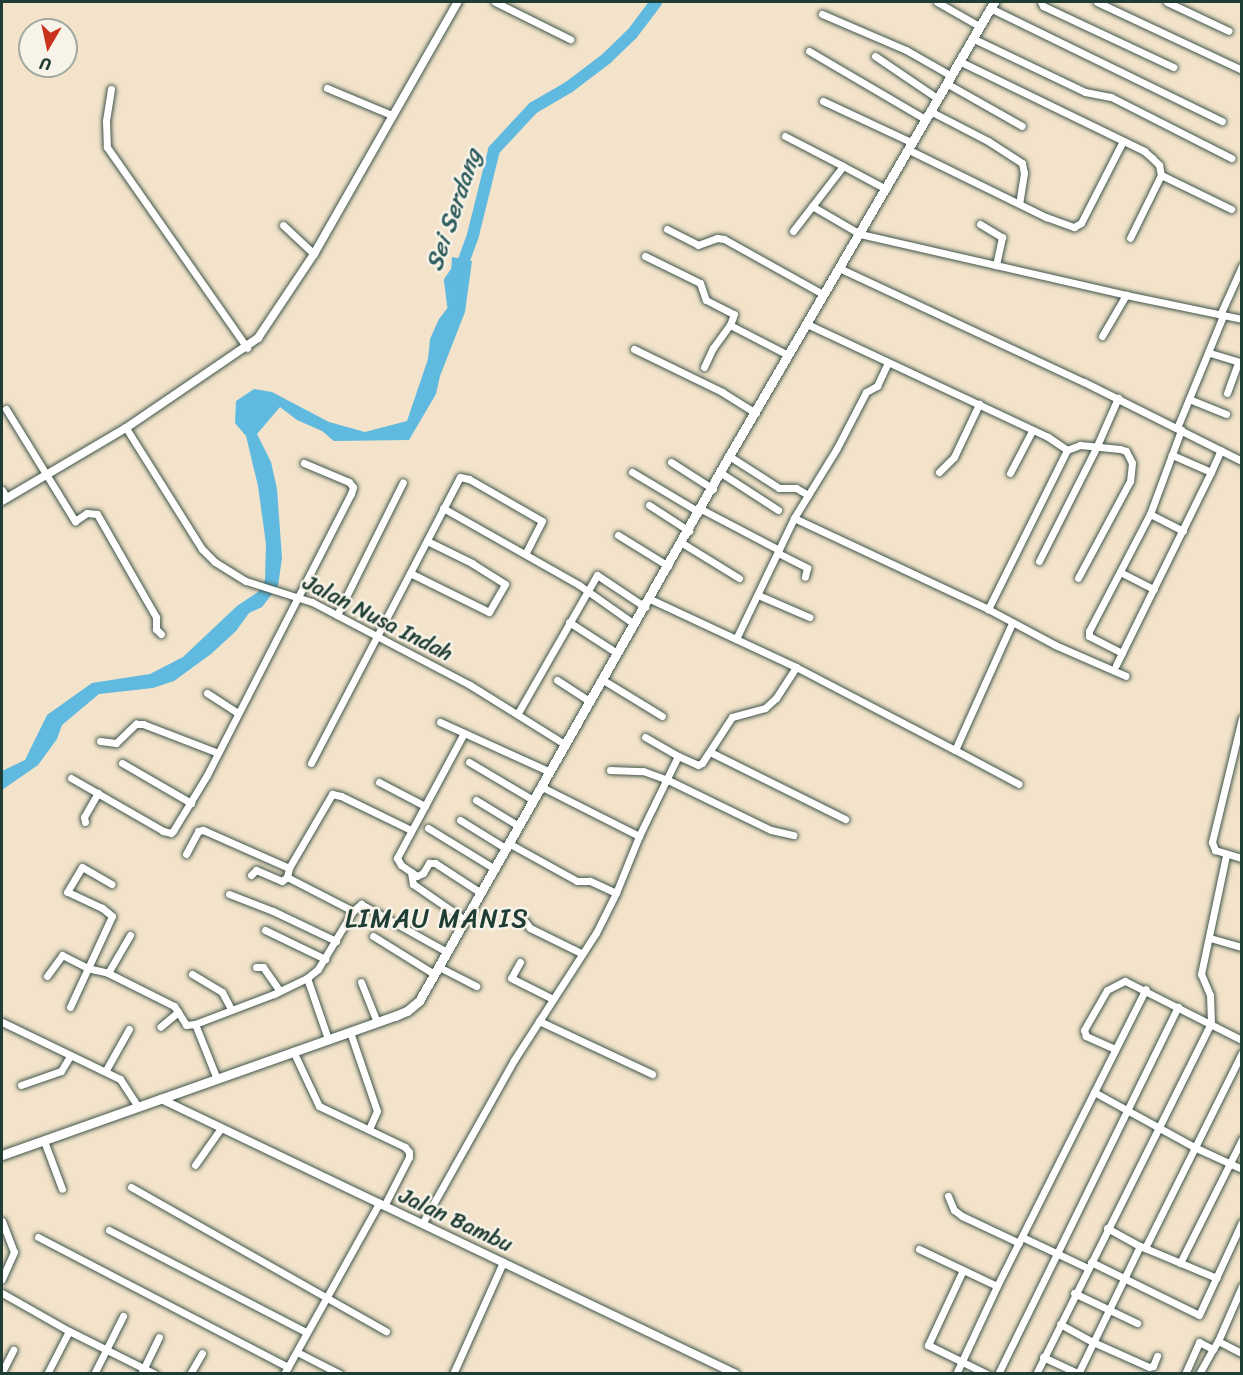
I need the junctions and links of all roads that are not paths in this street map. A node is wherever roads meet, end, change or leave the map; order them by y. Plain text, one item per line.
1 (458, 2) edge
2 (495, 2) edge
3 (937, 2) edge
4 (1041, 2) edge
5 (1097, 2) edge
6 (1167, 2) edge
7 (992, 5) edge
8 (822, 14) dead end
9 (979, 26) junction
10 (1229, 31) dead end
11 (972, 38) junction
12 (570, 39) dead end
13 (809, 51) dead end
14 (875, 56) dead end
15 (959, 61) junction
16 (1173, 67) dead end
17 (1242, 70) edge
18 (948, 79) junction
19 (327, 88) dead end
20 (111, 89) dead end
21 (937, 98) junction
22 (823, 101) dead end
23 (392, 115) junction
24 (928, 115) junction
25 (1222, 121) dead end
26 (1022, 126) dead end
27 (785, 136) dead end
28 (1123, 141) junction
29 (911, 146) junction
30 (1231, 158) dead end
31 (843, 166) junction
32 (1161, 175) junction
33 (886, 189) junction
34 (1019, 203) junction
35 (812, 206) junction
36 (1231, 209) dead end
37 (980, 224) dead end
38 (283, 225) dead end
39 (667, 229) dead end
40 (793, 231) dead end
41 (860, 234) junction
42 (1130, 238) dead end
43 (314, 254) junction
44 (645, 256) dead end
45 (996, 265) junction
46 (1242, 266) edge
47 (839, 268) junction
48 (823, 294) junction
49 (1126, 296) junction
50 (1221, 315) junction
51 (1241, 319) edge
52 (807, 324) junction
53 (729, 326) junction
54 (1102, 336) dead end
55 (247, 348) junction
56 (634, 349) dead end
57 (1210, 353) junction
58 (788, 355) junction
59 (888, 362) junction
60 (1240, 362) edge
61 (704, 367) dead end
62 (1227, 393) dead end
63 (1118, 398) junction
64 (1189, 399) junction
65 (979, 404) junction
66 (6, 409) dead end
67 (756, 413) junction
68 (1226, 414) dead end
69 (126, 428) junction
70 (1179, 429) junction
71 (1032, 430) junction
72 (1096, 448) junction
73 (1067, 450) junction
74 (1221, 450) junction
75 (1172, 455) junction
76 (729, 456) junction
77 (1242, 461) edge
78 (671, 462) dead end
79 (304, 463) dead end
80 (632, 472) dead end
81 (939, 472) dead end
82 (1211, 472) junction
83 (721, 473) junction
84 (1010, 473) dead end
85 (46, 474) junction
86 (403, 482) dead end
87 (713, 489) junction
88 (808, 495) junction
89 (3, 497) edge
90 (649, 505) dead end
91 (443, 508) junction
92 (778, 510) dead end
93 (700, 511) junction
94 (1150, 514) junction
95 (795, 518) junction
96 (689, 531) junction
97 (1184, 531) junction
98 (618, 535) dead end
99 (427, 540) junction
100 (682, 543) junction
101 (779, 552) junction
102 (526, 553) junction
103 (1039, 561) dead end
104 (669, 566) junction
105 (1120, 572) junction
106 (410, 573) junction
107 (805, 577) dead end
108 (739, 578) dead end
109 (1078, 579) dead end
110 (1154, 589) junction
111 (587, 590) junction
112 (294, 595) junction
113 (758, 595) junction
114 (648, 603) junction
115 (988, 609) junction
116 (337, 615) junction
117 (809, 617) dead end
118 (570, 622) junction
119 (1012, 623) junction
120 (634, 624) junction
121 (161, 634) dead end
122 (375, 636) junction
123 (736, 639) junction
124 (617, 653) junction
125 (1122, 653) junction
126 (1116, 665) dead end
127 (796, 667) junction
128 (1126, 676) dead end
129 (557, 680) dead end
130 (603, 680) junction
131 (207, 693) dead end
132 (590, 701) junction
133 (238, 713) junction
134 (518, 713) junction
135 (662, 716) dead end
136 (1242, 718) edge
137 (440, 722) dead end
138 (464, 733) junction
139 (645, 737) dead end
140 (100, 741) dead end
141 (566, 745) junction
142 (955, 750) junction
143 (710, 752) junction
144 (218, 753) junction
145 (678, 756) junction
146 (469, 762) dead end
147 (122, 763) dead end
148 (311, 763) dead end
149 (610, 770) dead end
150 (550, 772) junction
151 (71, 778) dead end
152 (668, 780) junction
153 (379, 782) dead end
154 (1019, 784) dead end
155 (542, 787) junction
156 (98, 793) junction
157 (476, 800) dead end
158 (533, 800) junction
159 (191, 803) junction
160 (425, 806) junction
161 (845, 819) dead end
162 (460, 820) dead end
163 (85, 822) dead end
164 (519, 826) junction
165 (428, 828) dead end
166 (411, 830) junction
167 (793, 835) dead end
168 (639, 836) junction
169 (509, 846) junction
170 (186, 854) dead end
171 (1226, 855) junction
172 (1242, 858) edge
173 (289, 868) junction
174 (495, 869) junction
175 (411, 872) junction
176 (251, 875) dead end
177 (287, 877) junction
178 (111, 884) dead end
179 (481, 893) junction
180 (616, 893) junction
181 (229, 894) dead end
182 (353, 911) junction
183 (465, 920) junction
184 (524, 920) dead end
185 (265, 930) dead end
186 (130, 935) dead end
187 (373, 936) dead end
188 (1210, 938) junction
189 (336, 941) junction
190 (1242, 947) edge
191 (447, 952) junction
192 (581, 953) junction
193 (325, 959) junction
194 (520, 962) dead end
195 (256, 967) dead end
196 (87, 968) junction
197 (437, 971) junction
198 (108, 973) junction
199 (192, 974) dead end
200 (47, 976) dead end
201 (306, 978) junction
202 (361, 982) dead end
203 (476, 986) dead end
204 (1146, 990) junction
205 (280, 991) junction
206 (553, 999) junction
207 (1179, 1006) junction
208 (70, 1007) dead end
209 (231, 1009) junction
210 (178, 1012) junction
211 (539, 1021) junction
212 (2, 1022) edge
213 (377, 1022) junction
214 (1211, 1023) junction
215 (195, 1024) junction
216 (160, 1027) dead end
217 (129, 1029) dead end
218 (350, 1032) junction
219 (328, 1039) junction
220 (1242, 1040) edge
221 (1115, 1049) junction
222 (293, 1052) junction
223 (1242, 1053) edge
224 (70, 1056) junction
225 (106, 1070) junction
226 (652, 1074) dead end
227 (217, 1079) junction
228 (21, 1085) dead end
229 (1094, 1092) junction
230 (161, 1099) junction
231 (138, 1107) junction
232 (1126, 1110) junction
233 (221, 1128) junction
234 (1159, 1128) junction
235 (369, 1129) junction
236 (1242, 1139) edge
237 (44, 1141) junction
238 (1194, 1147) junction
239 (2, 1155) edge
240 (1230, 1164) junction
241 (195, 1165) dead end
242 (1242, 1169) edge
243 (131, 1187) dead end
244 (62, 1189) dead end
245 (948, 1196) dead end
246 (382, 1205) junction
247 (2, 1221) edge
248 (1242, 1222) edge
249 (422, 1224) junction
250 (1107, 1228) junction
251 (109, 1230) dead end
252 (38, 1237) dead end
253 (1021, 1240) junction
254 (1143, 1247) junction
255 (919, 1249) dead end
256 (1055, 1253) junction
257 (503, 1262) junction
258 (1180, 1263) junction
259 (1089, 1265) junction
260 (963, 1270) junction
261 (1123, 1278) junction
262 (1216, 1278) junction
263 (2, 1279) edge
264 (997, 1286) junction
265 (1242, 1286) edge
266 (2, 1293) edge
267 (1074, 1293) junction
268 (327, 1296) junction
269 (1238, 1302) edge
270 (1107, 1310) junction
271 (123, 1316) dead end
272 (1137, 1323) dead end
273 (1060, 1324) junction
274 (386, 1330) dead end
275 (69, 1331) junction
276 (306, 1332) junction
277 (159, 1337) dead end
278 (1218, 1341) junction
279 (1092, 1342) junction
280 (106, 1349) junction
281 (1213, 1349) junction
282 (13, 1350) dead end
283 (297, 1352) junction
284 (202, 1353) dead end
285 (1242, 1353) edge
286 (1157, 1356) dead end
287 (1043, 1357) junction
288 (962, 1362) junction
289 (286, 1370) edge
290 (143, 1371) edge
291 (2, 1372) edge
292 (1078, 1373) edge
293 (47, 1374) edge
294 (94, 1374) edge
295 (156, 1374) edge
296 (190, 1374) edge
297 (340, 1374) edge
298 (453, 1374) edge
299 (736, 1374) edge
300 (956, 1374) edge
301 (987, 1374) edge
302 (998, 1374) edge
303 (1036, 1374) edge
304 (1185, 1374) edge
305 (1199, 1374) edge

1 - 23 street
2 - 12 street
3 - 9 street
4 - 16 street
5 - 17 street
6 - 10 street
7 - 9 main road
7 - 25 street
8 - 18 street
9 - 11 main road
11 - 15 main road
11 - 30 street
13 - 24 street
14 - 21 street
15 - 18 main road
15 - 28 street
18 - 21 main road
18 - 26 street
19 - 23 street
20 - 55 street
21 - 24 main road
22 - 29 street
23 - 43 street
24 - 29 main road
24 - 34 street
27 - 31 street
28 - 32 street
28 - 34 street
29 - 33 main road
29 - 34 street
31 - 33 street
31 - 35 street
32 - 36 street
32 - 42 street
33 - 41 main road
35 - 40 street
35 - 41 street
37 - 45 street
38 - 43 street
39 - 48 street
41 - 45 street
41 - 47 main road
43 - 55 street
44 - 53 street
45 - 49 street
46 - 50 street
47 - 48 main road
47 - 63 street
48 - 52 main road
49 - 50 street
49 - 54 street
50 - 51 street
50 - 57 street
52 - 58 main road
52 - 59 street
53 - 58 street
53 - 61 street
55 - 69 street
56 - 67 street
57 - 60 street
57 - 64 street
58 - 67 main road
59 - 65 street
59 - 88 street
60 - 62 street
63 - 70 street
63 - 72 street
64 - 68 street
64 - 70 street
65 - 71 street
65 - 81 street
66 - 85 street
67 - 76 main road
69 - 85 street
69 - 112 street, Jalan Nusa Indah
70 - 74 street
70 - 75 street
71 - 73 street
71 - 84 street
72 - 73 street
72 - 103 street
72 - 109 street
73 - 115 street
74 - 77 street
74 - 82 street
75 - 82 street
75 - 94 street
76 - 83 main road
76 - 88 street
78 - 87 street
79 - 112 street
80 - 93 street
82 - 97 street
83 - 87 main road
83 - 92 street
85 - 89 street
85 - 121 street
86 - 116 street
87 - 93 main road
88 - 95 street
90 - 96 street
91 - 99 street
91 - 102 street
91 - 102 street
93 - 96 main road
93 - 101 street
94 - 97 street
94 - 105 street
95 - 101 street
95 - 115 street
96 - 100 main road
97 - 110 street
98 - 104 street
99 - 106 street
99 - 106 street
100 - 104 main road
100 - 108 street
101 - 107 street
101 - 113 street
102 - 111 street
104 - 114 main road
105 - 110 street
105 - 125 street
106 - 122 street
110 - 125 street
111 - 114 street
111 - 118 street
111 - 120 street
112 - 116 street, Jalan Nusa Indah
112 - 133 street
113 - 117 street
113 - 123 street
114 - 120 main road
114 - 123 street
115 - 119 street
116 - 122 street, Jalan Nusa Indah
118 - 124 street
118 - 134 street
119 - 128 street
119 - 142 street
120 - 124 main road
122 - 134 street, Jalan Nusa Indah
122 - 148 street
123 - 127 street
124 - 130 main road
125 - 126 street
127 - 142 street
127 - 143 street
129 - 132 street
130 - 132 main road
130 - 135 street
131 - 133 street
132 - 141 main road
133 - 144 street
134 - 141 street, Jalan Nusa Indah
136 - 171 street
137 - 138 street
138 - 150 street
138 - 160 street
139 - 145 street
140 - 144 street
141 - 150 main road
142 - 154 street
143 - 145 street
143 - 161 street
144 - 159 street
145 - 152 street
146 - 158 street
147 - 159 street
149 - 152 street
150 - 155 main road
151 - 156 street
152 - 167 street
152 - 168 street
153 - 160 street
155 - 158 main road
155 - 168 street
156 - 159 street
156 - 163 street
157 - 164 street
158 - 164 main road
160 - 166 street
162 - 169 street
164 - 169 main road
165 - 174 street
166 - 173 street
166 - 175 street
168 - 180 street
169 - 174 main road
169 - 180 street
170 - 173 street
171 - 172 street
171 - 188 street
173 - 177 street
174 - 179 main road
175 - 179 street
175 - 183 street
176 - 177 street
177 - 182 street
178 - 196 street
179 - 183 main road
180 - 192 street
181 - 189 street
182 - 189 street
182 - 191 street
183 - 191 main road
184 - 192 street
185 - 193 street
186 - 198 street
187 - 197 street
188 - 190 street
188 - 214 street
189 - 193 street
191 - 197 main road
192 - 206 street
193 - 201 street
194 - 206 street
195 - 205 street
196 - 198 street
196 - 200 street
196 - 208 street
197 - 203 street
197 - 213 main road
198 - 210 street
199 - 209 street
201 - 205 street
201 - 219 street
202 - 213 street
204 - 207 street
204 - 221 street
204 - 221 street
205 - 209 street
206 - 211 street
207 - 214 street
207 - 232 street
209 - 215 street
210 - 215 street
210 - 216 street
211 - 226 street
211 - 249 street
212 - 224 street
213 - 218 main road
214 - 220 street
214 - 234 street
215 - 227 street
217 - 225 street
218 - 219 main road
218 - 235 street
219 - 222 main road
221 - 229 street
222 - 227 main road
222 - 235 street
223 - 238 street
224 - 225 street
224 - 228 street
225 - 231 street
227 - 230 main road
229 - 232 street
229 - 253 street
230 - 231 main road
230 - 233 street, Jalan Bambu
231 - 237 main road
232 - 234 street
232 - 256 street
233 - 241 street
233 - 246 street, Jalan Bambu
234 - 238 street
234 - 250 street
235 - 246 street
236 - 240 street
237 - 239 main road
237 - 244 street
238 - 240 street
238 - 254 street
240 - 242 street
240 - 258 street
243 - 268 street
245 - 253 street
246 - 249 street, Jalan Bambu
246 - 268 street
247 - 263 street
248 - 262 street
249 - 257 street, Jalan Bambu
250 - 254 street
250 - 259 street
251 - 276 street
252 - 289 street
253 - 256 street
253 - 264 street
254 - 258 street
254 - 261 street
255 - 260 street
256 - 259 street
256 - 302 street
257 - 298 street
257 - 299 street, Jalan Bambu
258 - 262 street
259 - 261 street
259 - 267 street
260 - 264 street
260 - 288 street
261 - 262 street
261 - 270 street
264 - 288 street
265 - 269 street
266 - 275 street
267 - 270 street
267 - 273 street
268 - 274 street
268 - 276 street
269 - 278 street
270 - 272 street
270 - 279 street
271 - 280 street
273 - 279 street
273 - 287 street
275 - 280 street
275 - 293 street
276 - 283 street
277 - 290 street
278 - 281 street
278 - 285 street
279 - 286 street
279 - 292 street
280 - 290 street
280 - 294 street
281 - 304 street
281 - 305 street
282 - 291 street
283 - 289 street
283 - 297 street
284 - 296 street
287 - 292 street
287 - 303 street
288 - 300 street
288 - 301 street
290 - 295 street

